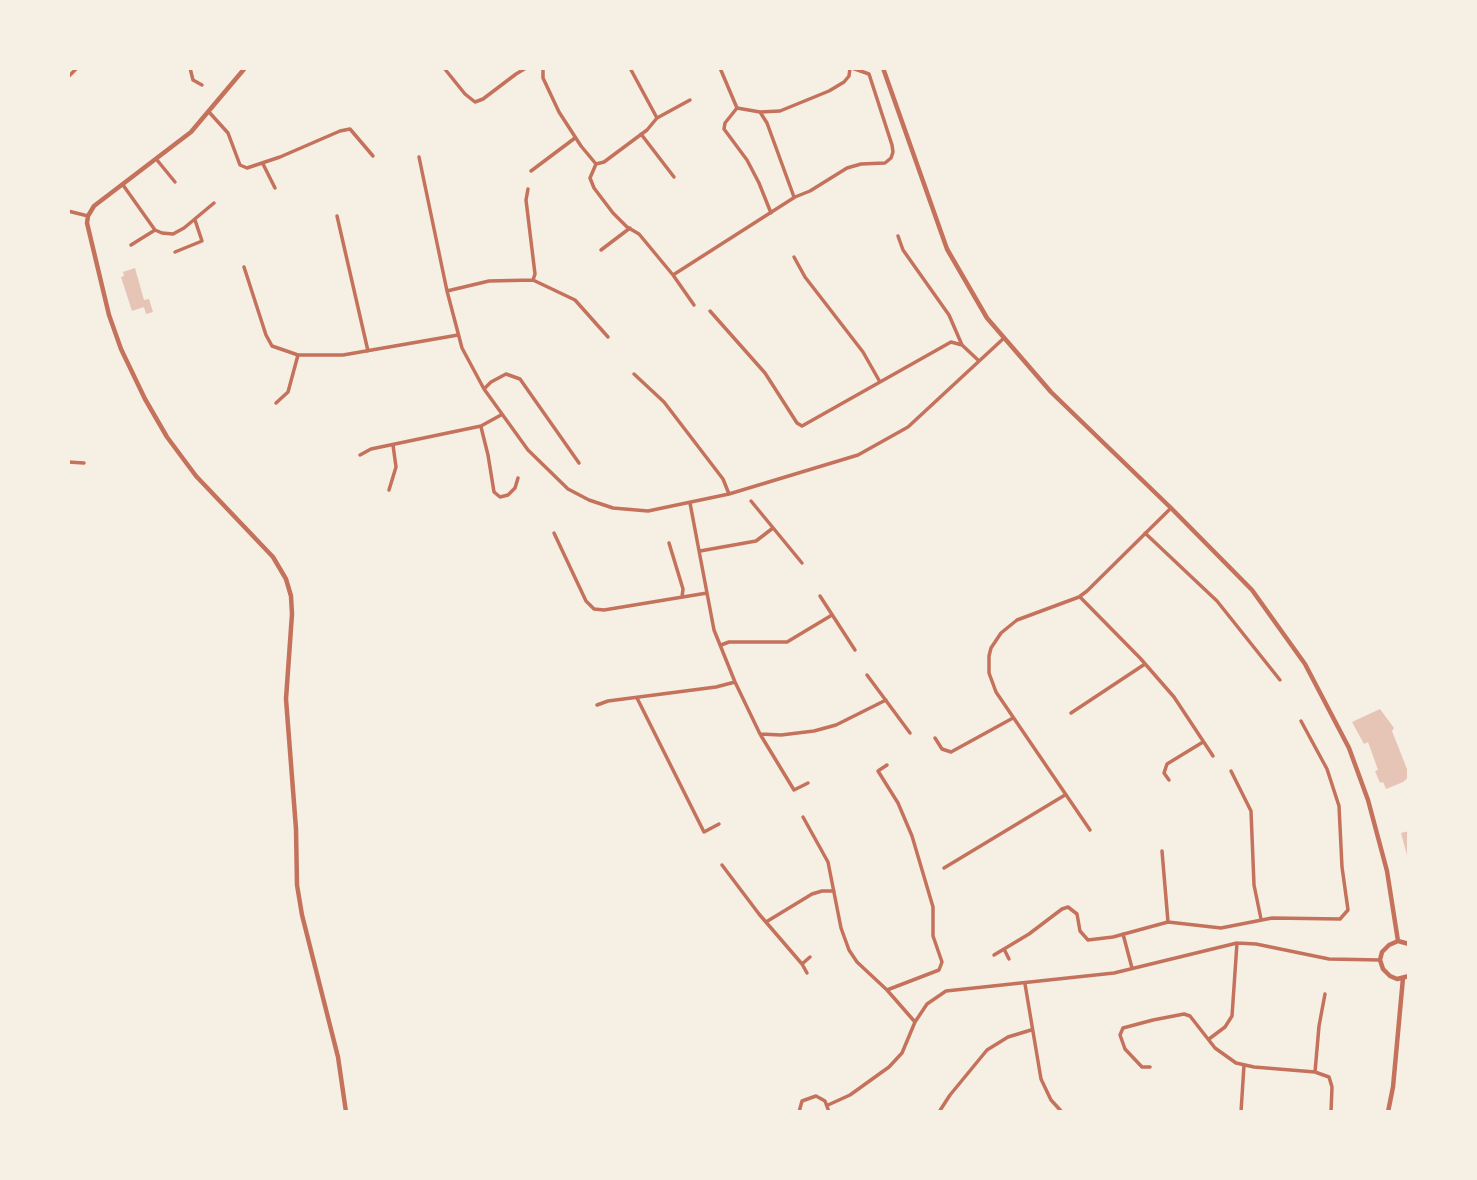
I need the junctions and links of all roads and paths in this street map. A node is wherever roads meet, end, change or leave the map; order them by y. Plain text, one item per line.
1 (77, 68) edge
2 (190, 68) edge
3 (245, 68) edge
4 (444, 68) edge
5 (526, 68) edge
6 (542, 68) edge
7 (630, 68) edge
8 (720, 68) edge
9 (851, 68) edge
10 (883, 68) edge
11 (68, 77) edge
12 (202, 85) dead end
13 (690, 100) dead end
14 (737, 108) junction
15 (209, 112) junction
16 (760, 112) junction
17 (657, 118) junction
18 (641, 134) junction
19 (575, 138) junction
20 (373, 156) dead end
21 (419, 157) dead end
22 (157, 160) junction
23 (263, 163) junction
24 (596, 164) junction
25 (531, 171) dead end
26 (674, 177) dead end
27 (175, 182) dead end
28 (123, 185) junction
29 (275, 188) dead end
30 (528, 189) dead end
31 (794, 197) junction
32 (214, 204) dead end
33 (68, 211) edge
34 (771, 213) junction
35 (88, 216) junction
36 (337, 216) dead end
37 (195, 220) junction
38 (630, 228) junction
39 (155, 230) junction
40 (898, 236) dead end
41 (131, 244) dead end
42 (600, 250) dead end
43 (175, 253) dead end
44 (794, 257) dead end
45 (244, 267) dead end
46 (673, 275) junction
47 (533, 280) junction
48 (447, 291) junction
49 (694, 305) dead end
50 (710, 311) dead end
51 (458, 335) junction
52 (608, 337) dead end
53 (1004, 338) junction
54 (962, 345) junction
55 (368, 351) junction
56 (298, 355) junction
57 (978, 360) junction
58 (634, 374) dead end
59 (880, 382) junction
60 (484, 389) junction
61 (276, 403) dead end
62 (501, 415) junction
63 (481, 426) junction
64 (393, 445) junction
65 (360, 455) dead end
66 (68, 462) edge
67 (84, 463) dead end
68 (579, 463) dead end
69 (518, 478) dead end
70 (389, 490) dead end
71 (729, 494) junction
72 (751, 501) dead end
73 (690, 503) junction
74 (1171, 508) junction
75 (773, 528) junction
76 (554, 533) dead end
77 (1145, 533) junction
78 (668, 543) dead end
79 (699, 551) junction
80 (802, 563) dead end
81 (707, 593) junction
82 (820, 596) dead end
83 (682, 597) junction
84 (1080, 597) junction
85 (832, 615) junction
86 (721, 645) junction
87 (855, 649) dead end
88 (1145, 664) junction
89 (867, 676) dead end
90 (1280, 680) dead end
91 (735, 682) junction
92 (637, 698) junction
93 (886, 700) junction
94 (597, 705) dead end
95 (1071, 713) dead end
96 (1013, 718) junction
97 (1301, 721) dead end
98 (911, 733) dead end
99 (760, 734) junction
100 (935, 738) dead end
101 (1203, 741) junction
102 (1213, 756) dead end
103 (887, 765) dead end
104 (1231, 771) dead end
105 (1169, 780) dead end
106 (808, 783) dead end
107 (1065, 795) junction
108 (803, 817) dead end
109 (719, 824) dead end
110 (1090, 830) dead end
111 (1162, 851) dead end
112 (722, 865) dead end
113 (944, 868) dead end
114 (834, 891) junction
115 (1261, 919) junction
116 (765, 922) junction
117 (1168, 922) junction
118 (1123, 934) junction
119 (1398, 941) junction
120 (1237, 943) junction
121 (1409, 944) edge
122 (1004, 949) junction
123 (994, 955) dead end
124 (810, 957) dead end
125 (1009, 958) dead end
126 (1380, 960) junction
127 (802, 964) junction
128 (1132, 968) junction
129 (807, 974) dead end
130 (1409, 976) edge
131 (1403, 978) junction
132 (1025, 984) junction
133 (887, 990) junction
134 (1325, 994) dead end
135 (915, 1021) junction
136 (1031, 1030) junction
137 (1209, 1039) junction
138 (1244, 1065) junction
139 (1150, 1067) dead end
140 (1315, 1072) junction
141 (828, 1105) junction
142 (1056, 1106) junction
143 (1050, 1111) edge
144 (346, 1112) edge
145 (799, 1112) edge
146 (829, 1112) edge
147 (939, 1112) edge
148 (1062, 1112) edge
149 (1241, 1112) edge
150 (1331, 1112) edge
151 (1388, 1112) edge

1 - 11 street
2 - 12 street
3 - 15 street
4 - 5 street
6 - 19 street
7 - 17 street
8 - 14 street
9 - 16 street
9 - 31 street
10 - 53 street
13 - 17 street
14 - 16 street
14 - 34 street
15 - 22 street
15 - 23 street
16 - 31 street
17 - 18 street
18 - 24 street
18 - 26 street
19 - 24 street
19 - 25 street
20 - 23 street
21 - 48 street
22 - 27 street
22 - 28 street
23 - 29 street
24 - 38 street
28 - 35 street
28 - 39 street
30 - 47 street
31 - 34 street
32 - 37 street
33 - 35 street
34 - 46 street
35 - 144 street
36 - 55 street
37 - 39 street
37 - 43 street
38 - 42 street
38 - 46 street
39 - 41 street
40 - 54 street
44 - 59 street
45 - 56 street
46 - 49 street
47 - 48 street
47 - 52 street
48 - 51 street
50 - 59 street
51 - 55 street
51 - 60 street
53 - 57 street
53 - 74 street
54 - 57 street
54 - 59 street
55 - 56 street
56 - 61 street
57 - 71 street
58 - 71 street
60 - 62 street
60 - 68 street
62 - 63 street
62 - 73 street
63 - 64 street
63 - 69 street
64 - 65 street
64 - 70 street
66 - 67 street
71 - 73 street
72 - 75 street
73 - 79 street
74 - 77 street
74 - 119 street
75 - 79 street
75 - 80 street
76 - 83 street
77 - 84 street
77 - 90 street
78 - 83 street
79 - 81 street
81 - 83 street
81 - 86 street
82 - 85 street
84 - 88 street
84 - 96 street
85 - 86 street
85 - 87 street
86 - 91 street
88 - 95 street
88 - 101 street
89 - 93 street
91 - 92 street
91 - 99 street
92 - 94 street
92 - 109 street
93 - 98 street
93 - 99 street
96 - 100 street
96 - 107 street
97 - 115 street
99 - 106 street
101 - 102 street
101 - 105 street
103 - 133 street
104 - 115 street
107 - 110 street
107 - 113 street
108 - 114 street
111 - 117 street
112 - 116 street
114 - 116 street
114 - 133 street
115 - 117 street
116 - 127 street
117 - 118 street
118 - 122 street
118 - 128 street
119 - 121 street
119 - 126 street
120 - 126 street
120 - 128 street
120 - 137 street
122 - 123 street
122 - 125 street
124 - 127 street
126 - 131 street
127 - 129 street
128 - 132 street
130 - 131 street
131 - 151 street
132 - 135 street
132 - 136 street
133 - 135 street
134 - 140 street
135 - 141 street
136 - 142 street
136 - 147 street
137 - 138 street
137 - 139 street
138 - 140 street
138 - 149 street
140 - 150 street
141 - 145 street
141 - 146 street
142 - 143 street
142 - 148 street

